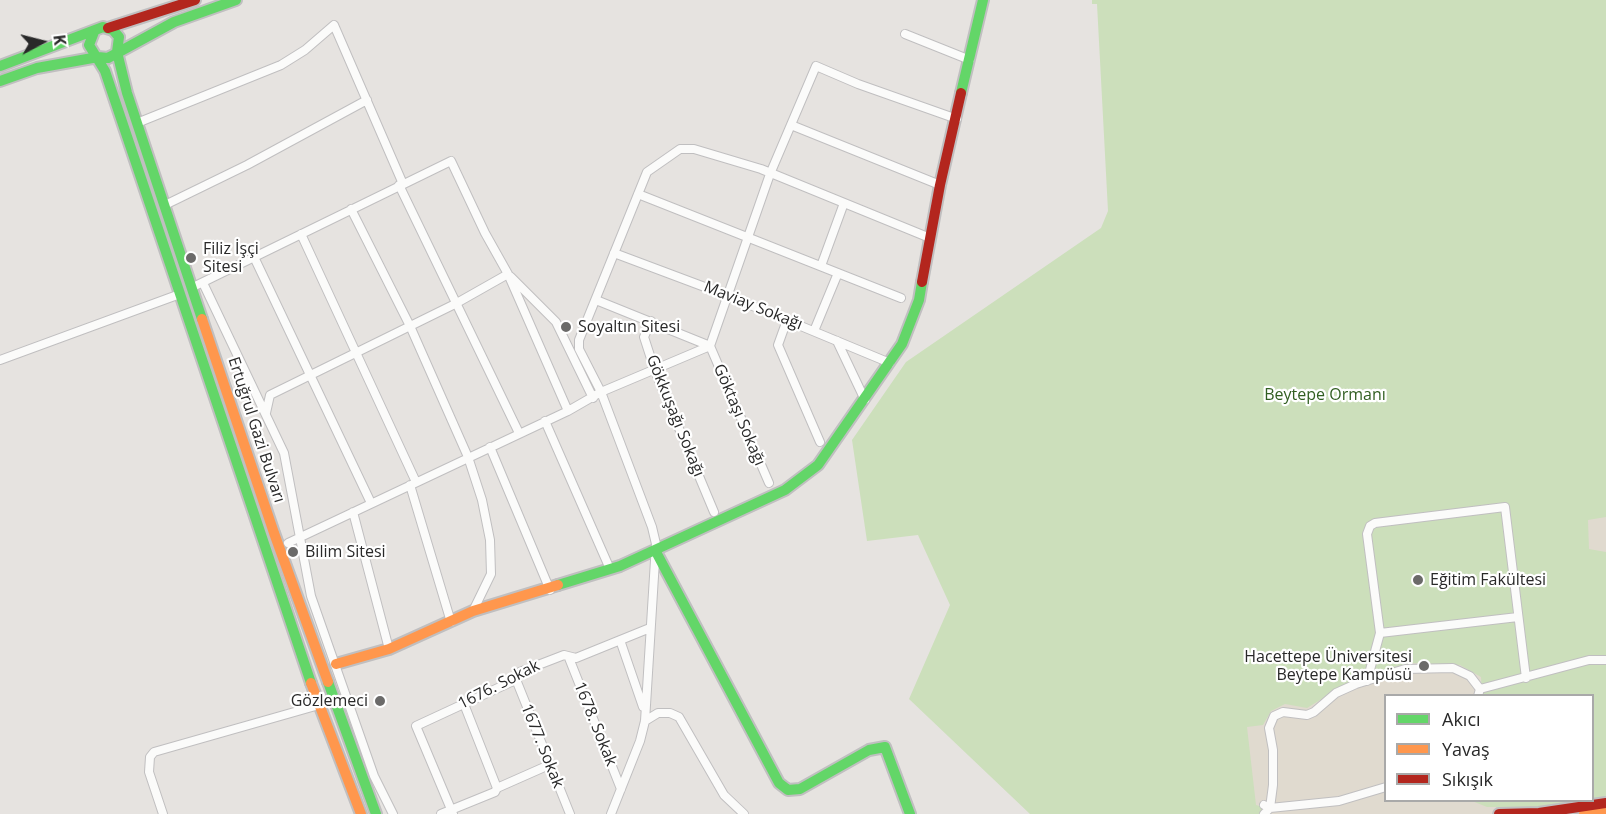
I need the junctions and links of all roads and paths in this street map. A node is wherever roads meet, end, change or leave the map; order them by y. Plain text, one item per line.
1 (195, 0) edge
2 (236, 0) edge
3 (983, 0) edge
4 (108, 28) junction
5 (94, 32) junction
6 (906, 34) dead end
7 (117, 52) junction
8 (98, 57) junction
9 (970, 60) junction
10 (0, 66) edge
11 (0, 81) edge
12 (366, 100) junction
13 (957, 119) junction
14 (137, 123) junction
15 (791, 125) junction
16 (770, 174) junction
17 (401, 185) junction
18 (940, 185) junction
19 (638, 194) junction
20 (844, 202) junction
21 (165, 206) junction
22 (351, 208) junction
23 (301, 234) junction
24 (747, 236) junction
25 (930, 238) junction
26 (614, 253) junction
27 (254, 257) junction
28 (821, 266) junction
29 (838, 273) junction
30 (508, 274) junction
31 (198, 285) junction
32 (180, 294) junction
33 (726, 295) junction
34 (901, 298) dead end
35 (596, 300) junction
36 (455, 304) junction
37 (787, 320) junction
38 (651, 321) junction
39 (410, 326) junction
40 (814, 331) junction
41 (837, 341) junction
42 (710, 346) junction
43 (355, 352) junction
44 (0, 360) edge
45 (890, 363) junction
46 (655, 371) junction
47 (309, 374) junction
48 (601, 392) junction
49 (593, 398) junction
50 (865, 400) junction
51 (568, 411) junction
52 (266, 413) junction
53 (545, 421) junction
54 (519, 433) junction
55 (820, 442) dead end
56 (490, 447) junction
57 (468, 457) junction
58 (769, 483) dead end
59 (413, 484) junction
60 (371, 503) junction
61 (353, 512) junction
62 (714, 512) dead end
63 (274, 533) junction
64 (301, 538) junction
65 (288, 543) junction
66 (655, 550) junction
67 (284, 562) junction
68 (610, 569) junction
69 (550, 590) junction
70 (473, 611) junction
71 (1518, 617) junction
72 (451, 622) junction
73 (650, 628) junction
74 (1380, 633) junction
75 (620, 640) junction
76 (388, 649) junction
77 (569, 658) junction
78 (1606, 660) edge
79 (336, 664) junction
80 (515, 677) junction
81 (1526, 678) junction
82 (1367, 681) junction
83 (1479, 692) edge
84 (464, 704) junction
85 (319, 705) junction
86 (645, 717) junction
87 (549, 765) junction
88 (497, 788) junction
89 (1384, 788) edge
90 (621, 789) junction
91 (1606, 803) edge
92 (1266, 809) edge
93 (1606, 811) edge
94 (452, 812) edge
95 (163, 814) edge
96 (361, 814) edge
97 (376, 814) edge
98 (393, 814) edge
99 (441, 814) edge
100 (570, 814) edge
101 (611, 814) edge
102 (744, 814) edge
103 (910, 814) edge
104 (1499, 814) edge
105 (1506, 814) edge
106 (1584, 814) edge

1 - 4 main road
2 - 7 main road
3 - 9 main road
4 - 5 main road
4 - 7 main road
5 - 8 main road
5 - 10 main road
6 - 9 street
7 - 8 main road
7 - 14 main road, Ertuğrul Gazi Bulvarı
8 - 11 main road
8 - 32 main road, Ertuğrul Gazi Bulvarı
9 - 13 main road
12 - 14 street
12 - 17 street
12 - 21 street
13 - 15 street
13 - 18 main road
14 - 21 main road, Ertuğrul Gazi Bulvarı
15 - 16 street
15 - 18 street
16 - 19 street
16 - 20 street
16 - 24 street
17 - 22 street
17 - 30 street
17 - 36 street
18 - 25 main road
19 - 24 street
19 - 26 street
20 - 25 street
20 - 28 street
21 - 31 main road, Ertuğrul Gazi Bulvarı
22 - 23 street
22 - 39 street
23 - 27 street
23 - 43 street
24 - 28 street
24 - 33 street
25 - 45 main road
26 - 33 street, Maviay Sokağı
26 - 35 street
27 - 31 street
27 - 47 street
28 - 29 street
29 - 34 street
29 - 40 street
30 - 36 street
30 - 49 street
30 - 51 street
31 - 52 street
31 - 63 main road, Ertuğrul Gazi Bulvarı
32 - 44 street
32 - 85 main road, Ertuğrul Gazi Bulvarı
33 - 37 street, Maviay Sokağı
33 - 42 street
35 - 38 street
35 - 48 street
36 - 39 street
36 - 54 street
37 - 40 street, Maviay Sokağı
37 - 55 street
38 - 42 street
38 - 46 street, Gökkuşağı Sokağı
39 - 43 street
39 - 57 street
40 - 41 street, Maviay Sokağı
41 - 45 street, Maviay Sokağı
41 - 50 street
42 - 46 street
42 - 58 street, Göktaşı Sokağı
43 - 47 street
43 - 59 street
45 - 50 main road
46 - 48 street
46 - 62 street, Gökkuşağı Sokağı
47 - 52 street
47 - 60 street
48 - 49 street
48 - 66 street
49 - 51 street
50 - 66 main road
51 - 53 street
52 - 64 street
53 - 54 street
53 - 68 street
54 - 56 street
56 - 57 street
56 - 69 street
57 - 59 street
57 - 70 street
59 - 60 street
59 - 72 street
60 - 61 street
61 - 64 street
61 - 76 street
63 - 65 street
63 - 67 main road, Ertuğrul Gazi Bulvarı
64 - 65 street
64 - 79 street
65 - 67 street
66 - 68 main road
66 - 73 street
66 - 103 main road
67 - 97 main road, Ertuğrul Gazi Bulvarı
68 - 69 main road
69 - 70 main road
70 - 72 main road
71 - 74 street
71 - 74 street
71 - 81 street
72 - 76 main road
73 - 75 street, 1676. Sokak
73 - 86 street
74 - 82 street
75 - 77 street, 1676. Sokak
75 - 86 street
76 - 79 main road
77 - 80 street, 1676. Sokak
77 - 90 street, 1678. Sokak
78 - 81 street
79 - 98 street
80 - 84 street, 1676. Sokak
80 - 87 street, 1677. Sokak
81 - 83 street
82 - 83 street
82 - 92 street
84 - 88 street
84 - 94 street, 1676. Sokak
85 - 95 street
85 - 96 main road, Ertuğrul Gazi Bulvarı
86 - 90 street
86 - 102 street
87 - 88 street
87 - 100 street, 1677. Sokak
88 - 94 street
89 - 92 street
90 - 101 street
91 - 105 main road
93 - 106 main road
94 - 99 street
104 - 105 main road

